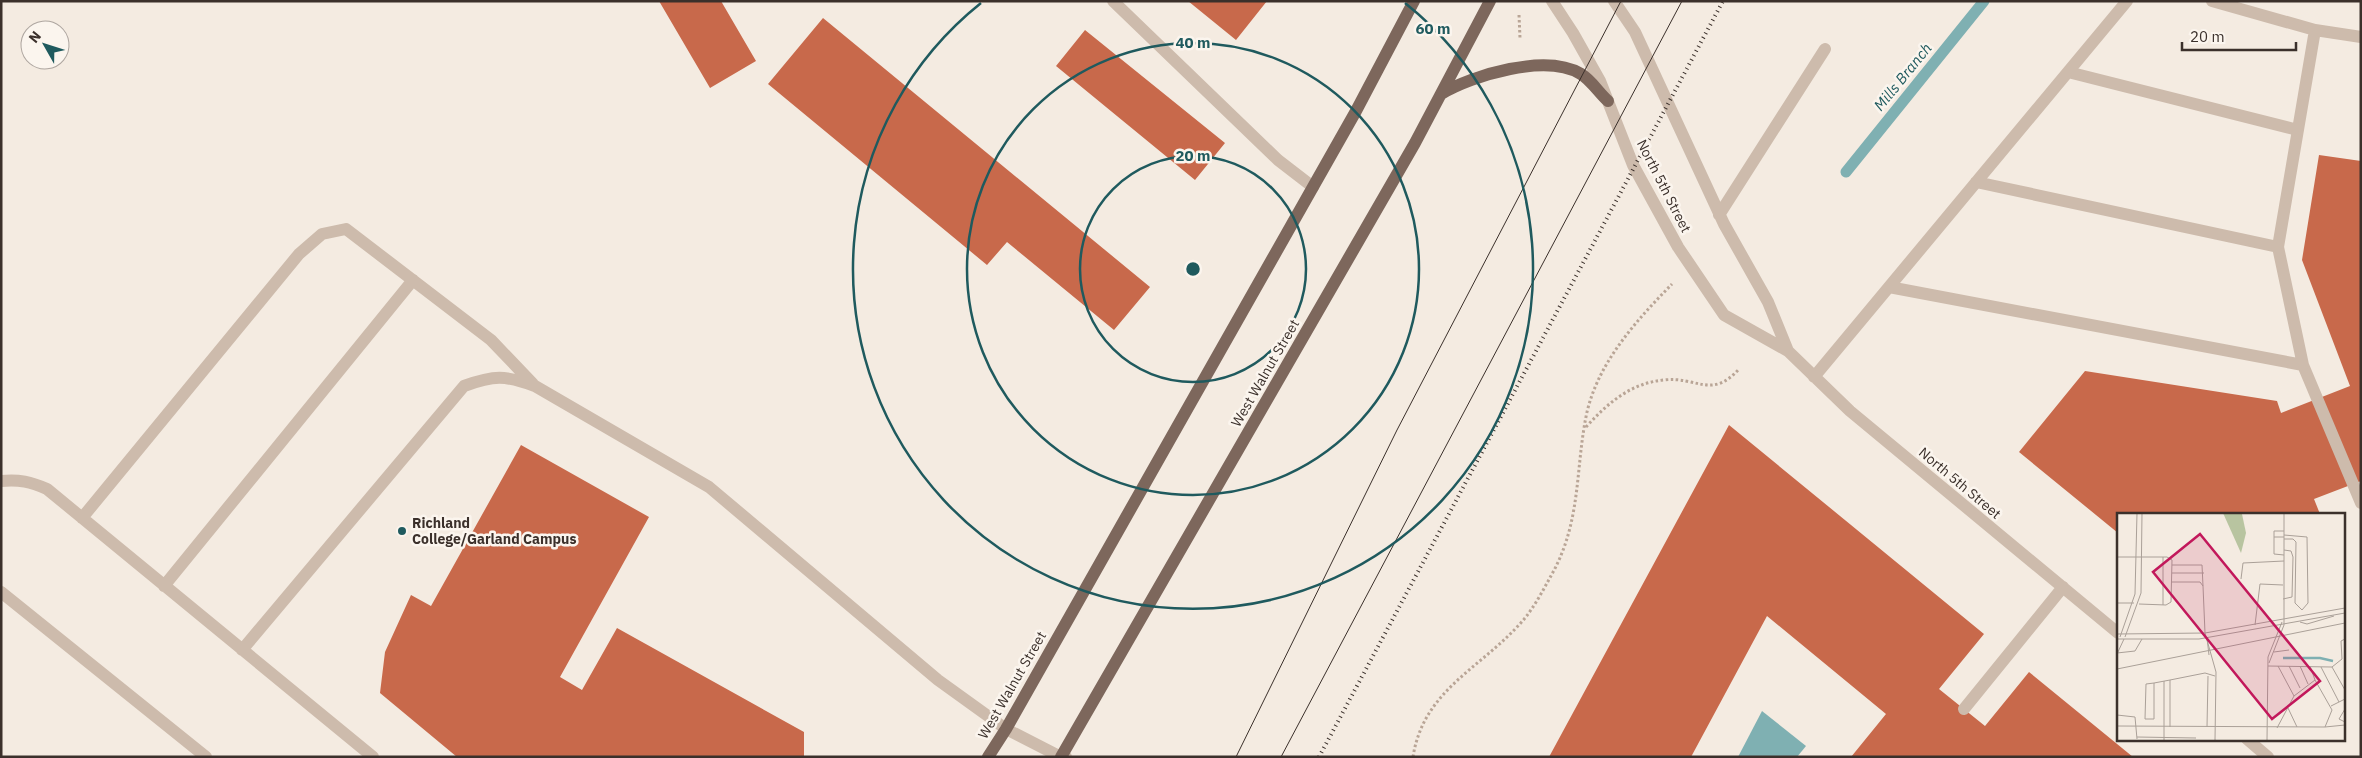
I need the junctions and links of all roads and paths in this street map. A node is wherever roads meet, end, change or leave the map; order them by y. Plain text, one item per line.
1 (1113, 1) edge
2 (1414, 1) edge
3 (1490, 1) edge
4 (1552, 1) edge
5 (1614, 1) edge
6 (2126, 1) edge
7 (2212, 1) edge
8 (1519, 15) dead end
9 (2316, 30) junction
10 (2361, 37) edge
11 (1520, 38) dead end
12 (1825, 49) dead end
13 (2068, 72) junction
14 (1441, 94) junction
15 (1608, 101) junction
16 (2298, 130) junction
17 (1976, 182) junction
18 (1313, 187) junction
19 (1719, 216) junction
20 (2278, 247) junction
21 (413, 280) junction
22 (1672, 284) dead end
23 (1889, 287) junction
24 (1788, 350) junction
25 (2303, 365) junction
26 (1739, 369) dead end
27 (1814, 377) junction
28 (535, 386) junction
29 (1585, 428) junction
30 (1, 481) edge
31 (2361, 503) edge
32 (82, 518) junction
33 (164, 586) junction
34 (2064, 588) junction
35 (1, 592) edge
36 (2117, 632) edge
37 (242, 650) junction
38 (1964, 709) dead end
39 (1006, 729) junction
40 (2248, 740) edge
41 (206, 757) edge
42 (373, 757) edge
43 (988, 757) edge
44 (1061, 757) edge
45 (1066, 757) edge
46 (1413, 757) edge
47 (2268, 757) edge

1 - 18 street
2 - 18 main road, West Walnut Street
3 - 14 main road, West Walnut Street
4 - 15 street, North 5th Street
5 - 19 street, North 5th Street
6 - 13 street
7 - 9 street
8 - 11 path
9 - 10 street
9 - 16 street
12 - 19 street
13 - 16 street
13 - 17 street
14 - 15 main road
14 - 44 main road, West Walnut Street
15 - 24 street, North 5th Street
16 - 20 street
17 - 20 street
17 - 23 street
18 - 39 main road, West Walnut Street
19 - 24 street, North 5th Street
20 - 25 street
21 - 28 street
21 - 32 street
21 - 33 street
22 - 29 path
23 - 25 street
23 - 27 street
24 - 27 street, North 5th Street
25 - 31 street
26 - 29 path
27 - 34 street, North 5th Street
28 - 37 street
28 - 39 street
29 - 46 path
30 - 32 street
32 - 33 street
33 - 37 street
34 - 36 street, North 5th Street
34 - 38 street
35 - 41 street
37 - 42 street
39 - 43 main road, West Walnut Street
39 - 44 street
40 - 47 street
44 - 45 street

